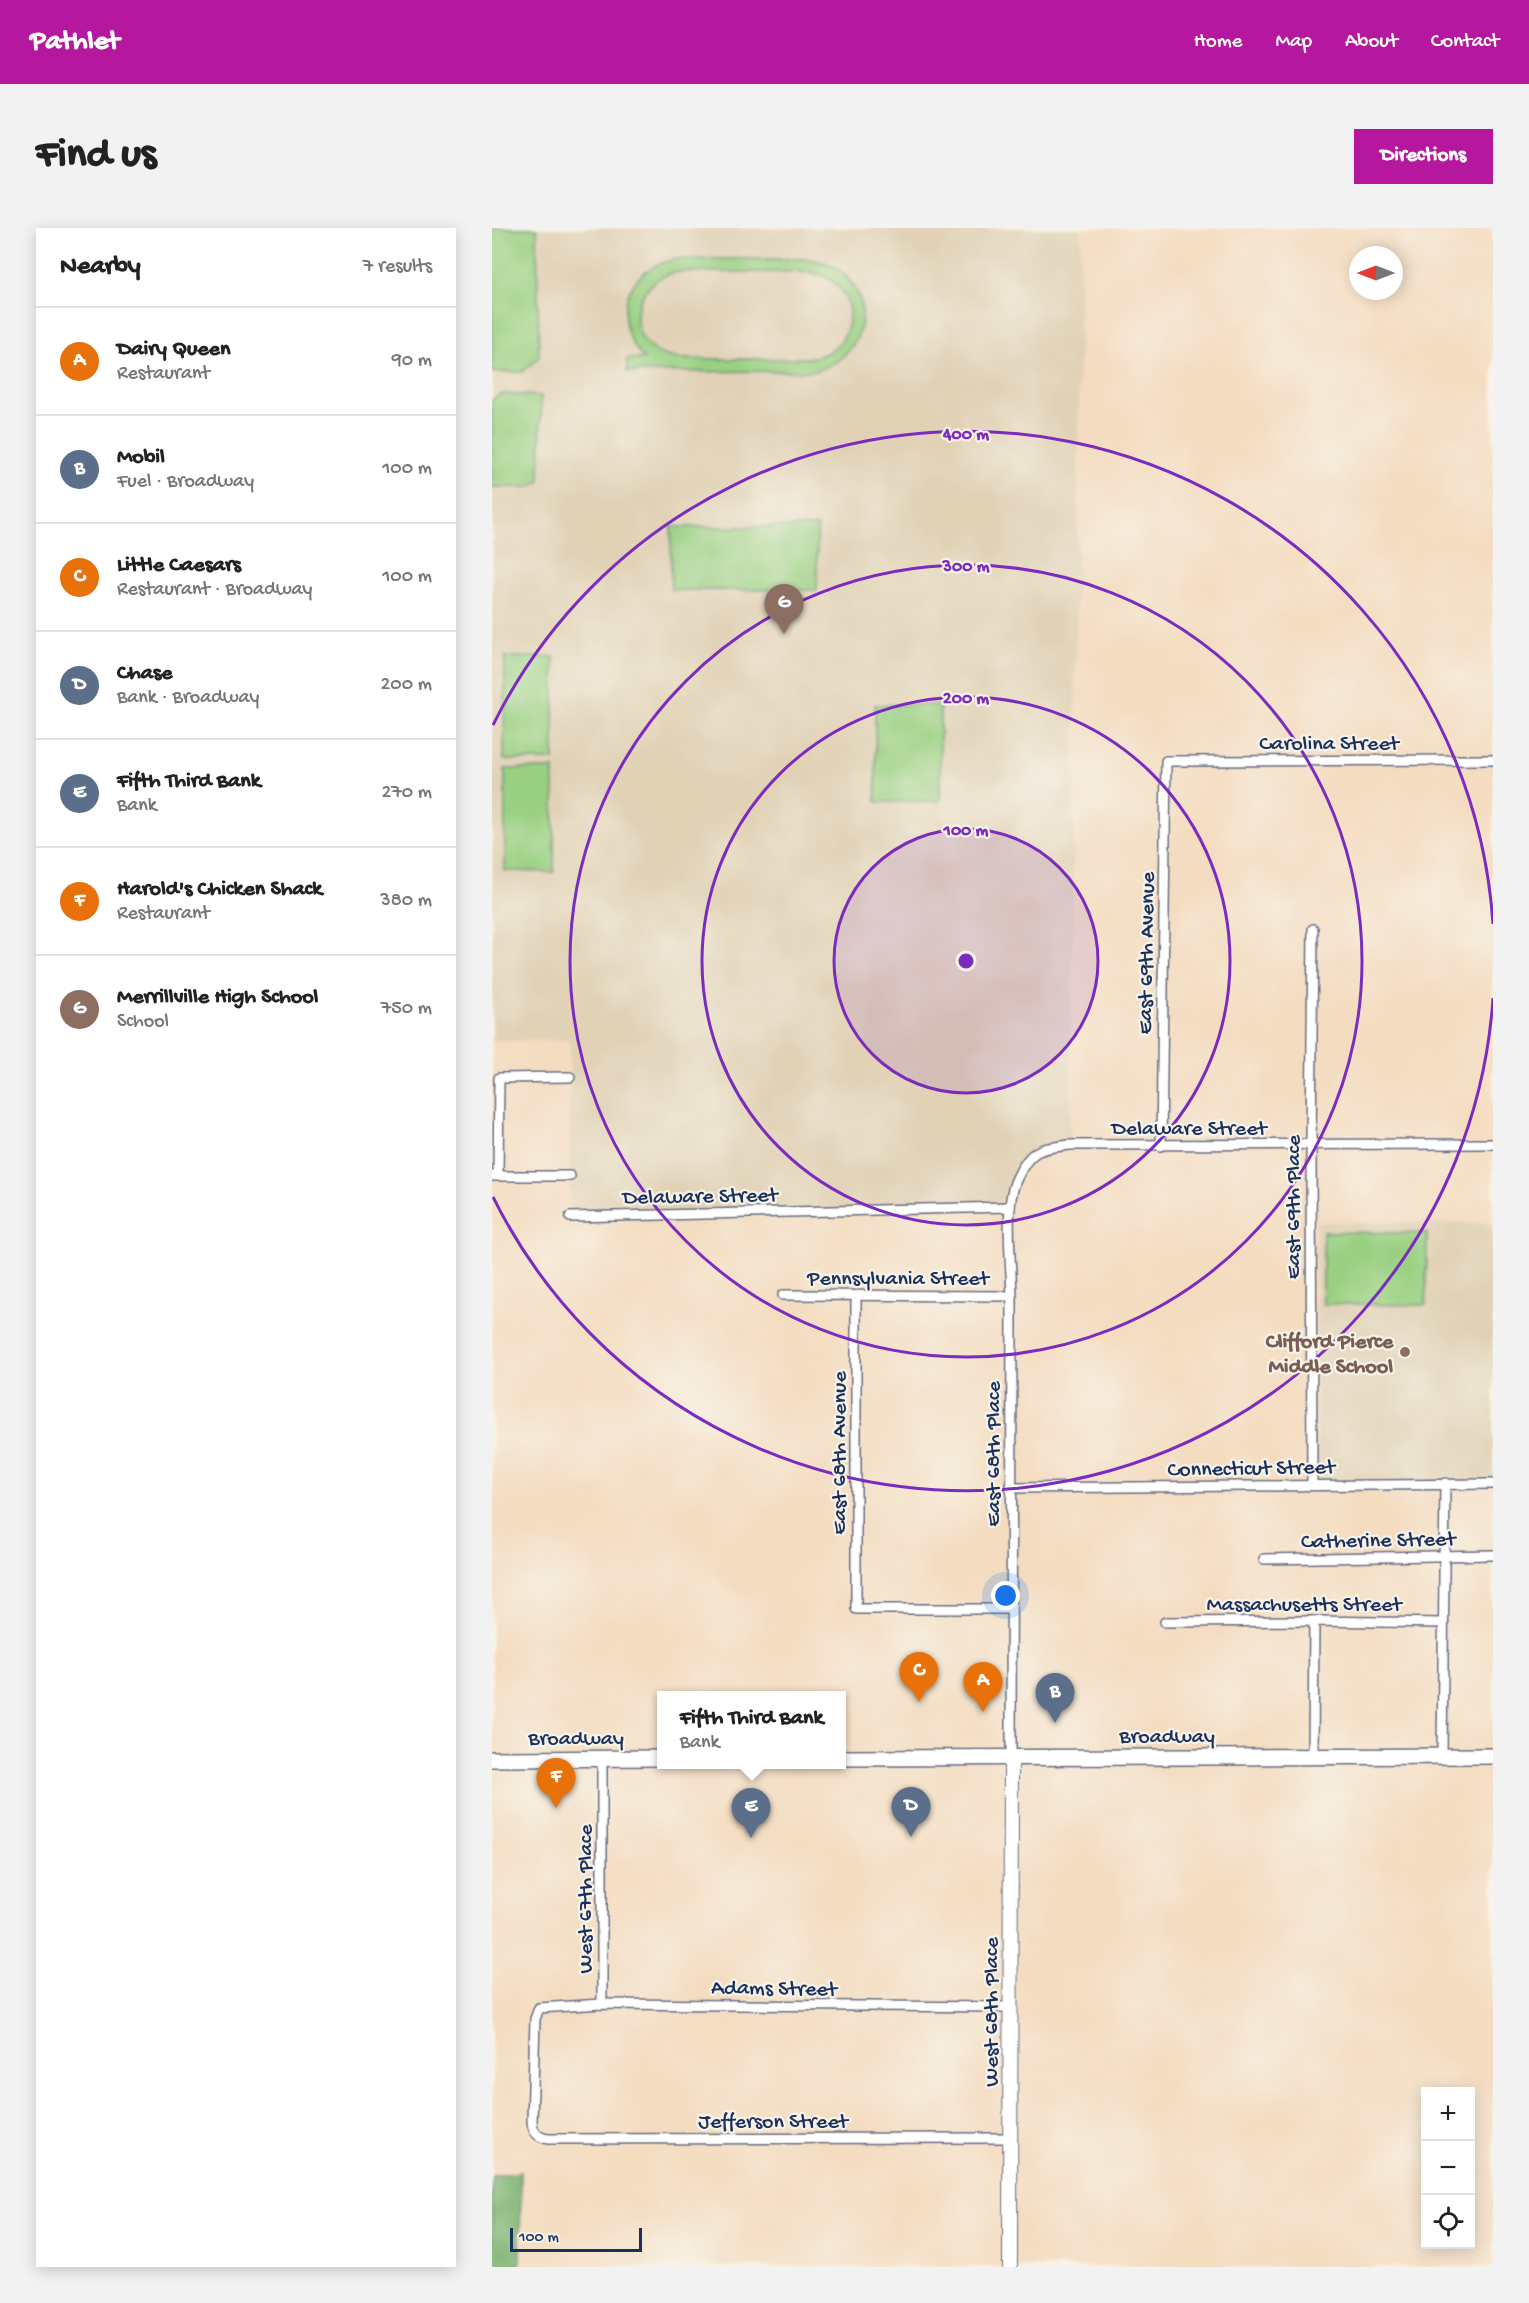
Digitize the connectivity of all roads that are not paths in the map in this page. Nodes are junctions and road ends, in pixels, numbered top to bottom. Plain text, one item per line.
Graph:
1 (1493, 760) edge
2 (1166, 761) joint
3 (1313, 929) dead end
4 (570, 1077) dead end
5 (1493, 1144) edge
6 (1161, 1146) junction
7 (1311, 1146) junction
8 (1030, 1155) joint
9 (495, 1175) edge
10 (570, 1176) dead end
11 (1010, 1207) junction
12 (570, 1217) dead end
13 (783, 1295) dead end
14 (1012, 1296) junction
15 (856, 1297) junction
16 (1445, 1483) junction
17 (1312, 1484) junction
18 (1493, 1484) edge
19 (1010, 1488) junction
20 (1493, 1555) edge
21 (1444, 1556) junction
22 (1264, 1559) dead end
23 (1010, 1610) junction
24 (1314, 1621) junction
25 (1165, 1622) dead end
26 (1443, 1623) junction
27 (1313, 1756) junction
28 (1442, 1756) junction
29 (1493, 1756) edge
30 (1011, 1757) junction
31 (602, 1758) junction
32 (657, 1758) edge
33 (846, 1758) edge
34 (492, 1759) edge
35 (602, 2004) junction
36 (1010, 2007) junction
37 (536, 2134) joint
38 (1011, 2138) junction
39 (1010, 2267) edge

1 - 2 street, Carolina Street
2 - 6 street, East 69th Avenue
3 - 7 street, East 69th Place
4 - 9 street
5 - 7 street, Delaware Street
6 - 7 street, Delaware Street
6 - 8 street, Delaware Street
7 - 17 street, East 69th Place
8 - 11 street, East 68th Place
9 - 10 street
11 - 12 street, Delaware Street
11 - 14 street, East 68th Place
13 - 15 street, Pennsylvania Street
14 - 15 street, Pennsylvania Street
14 - 19 street, East 68th Place
15 - 23 street, East 68th Avenue
16 - 17 street, Connecticut Street
16 - 18 street, Connecticut Street
16 - 21 street
17 - 19 street, Connecticut Street
19 - 23 street, East 68th Place
20 - 21 street, Catherine Street
21 - 22 street, Catherine Street
21 - 26 street
23 - 30 street, East 68th Place
24 - 25 street, Massachusetts Street
24 - 26 street, Massachusetts Street
24 - 27 street
26 - 28 street
27 - 28 main road, Broadway
27 - 30 main road, Broadway
28 - 29 main road, Broadway
30 - 33 main road, Broadway
30 - 36 street, West 68th Place
31 - 32 main road, Broadway
31 - 34 main road, Broadway
31 - 35 street, West 67th Place
35 - 36 street, Adams Street
35 - 37 street, Adams Street
36 - 38 street, West 68th Place
37 - 38 street, Jefferson Street
38 - 39 street, West 68th Place

